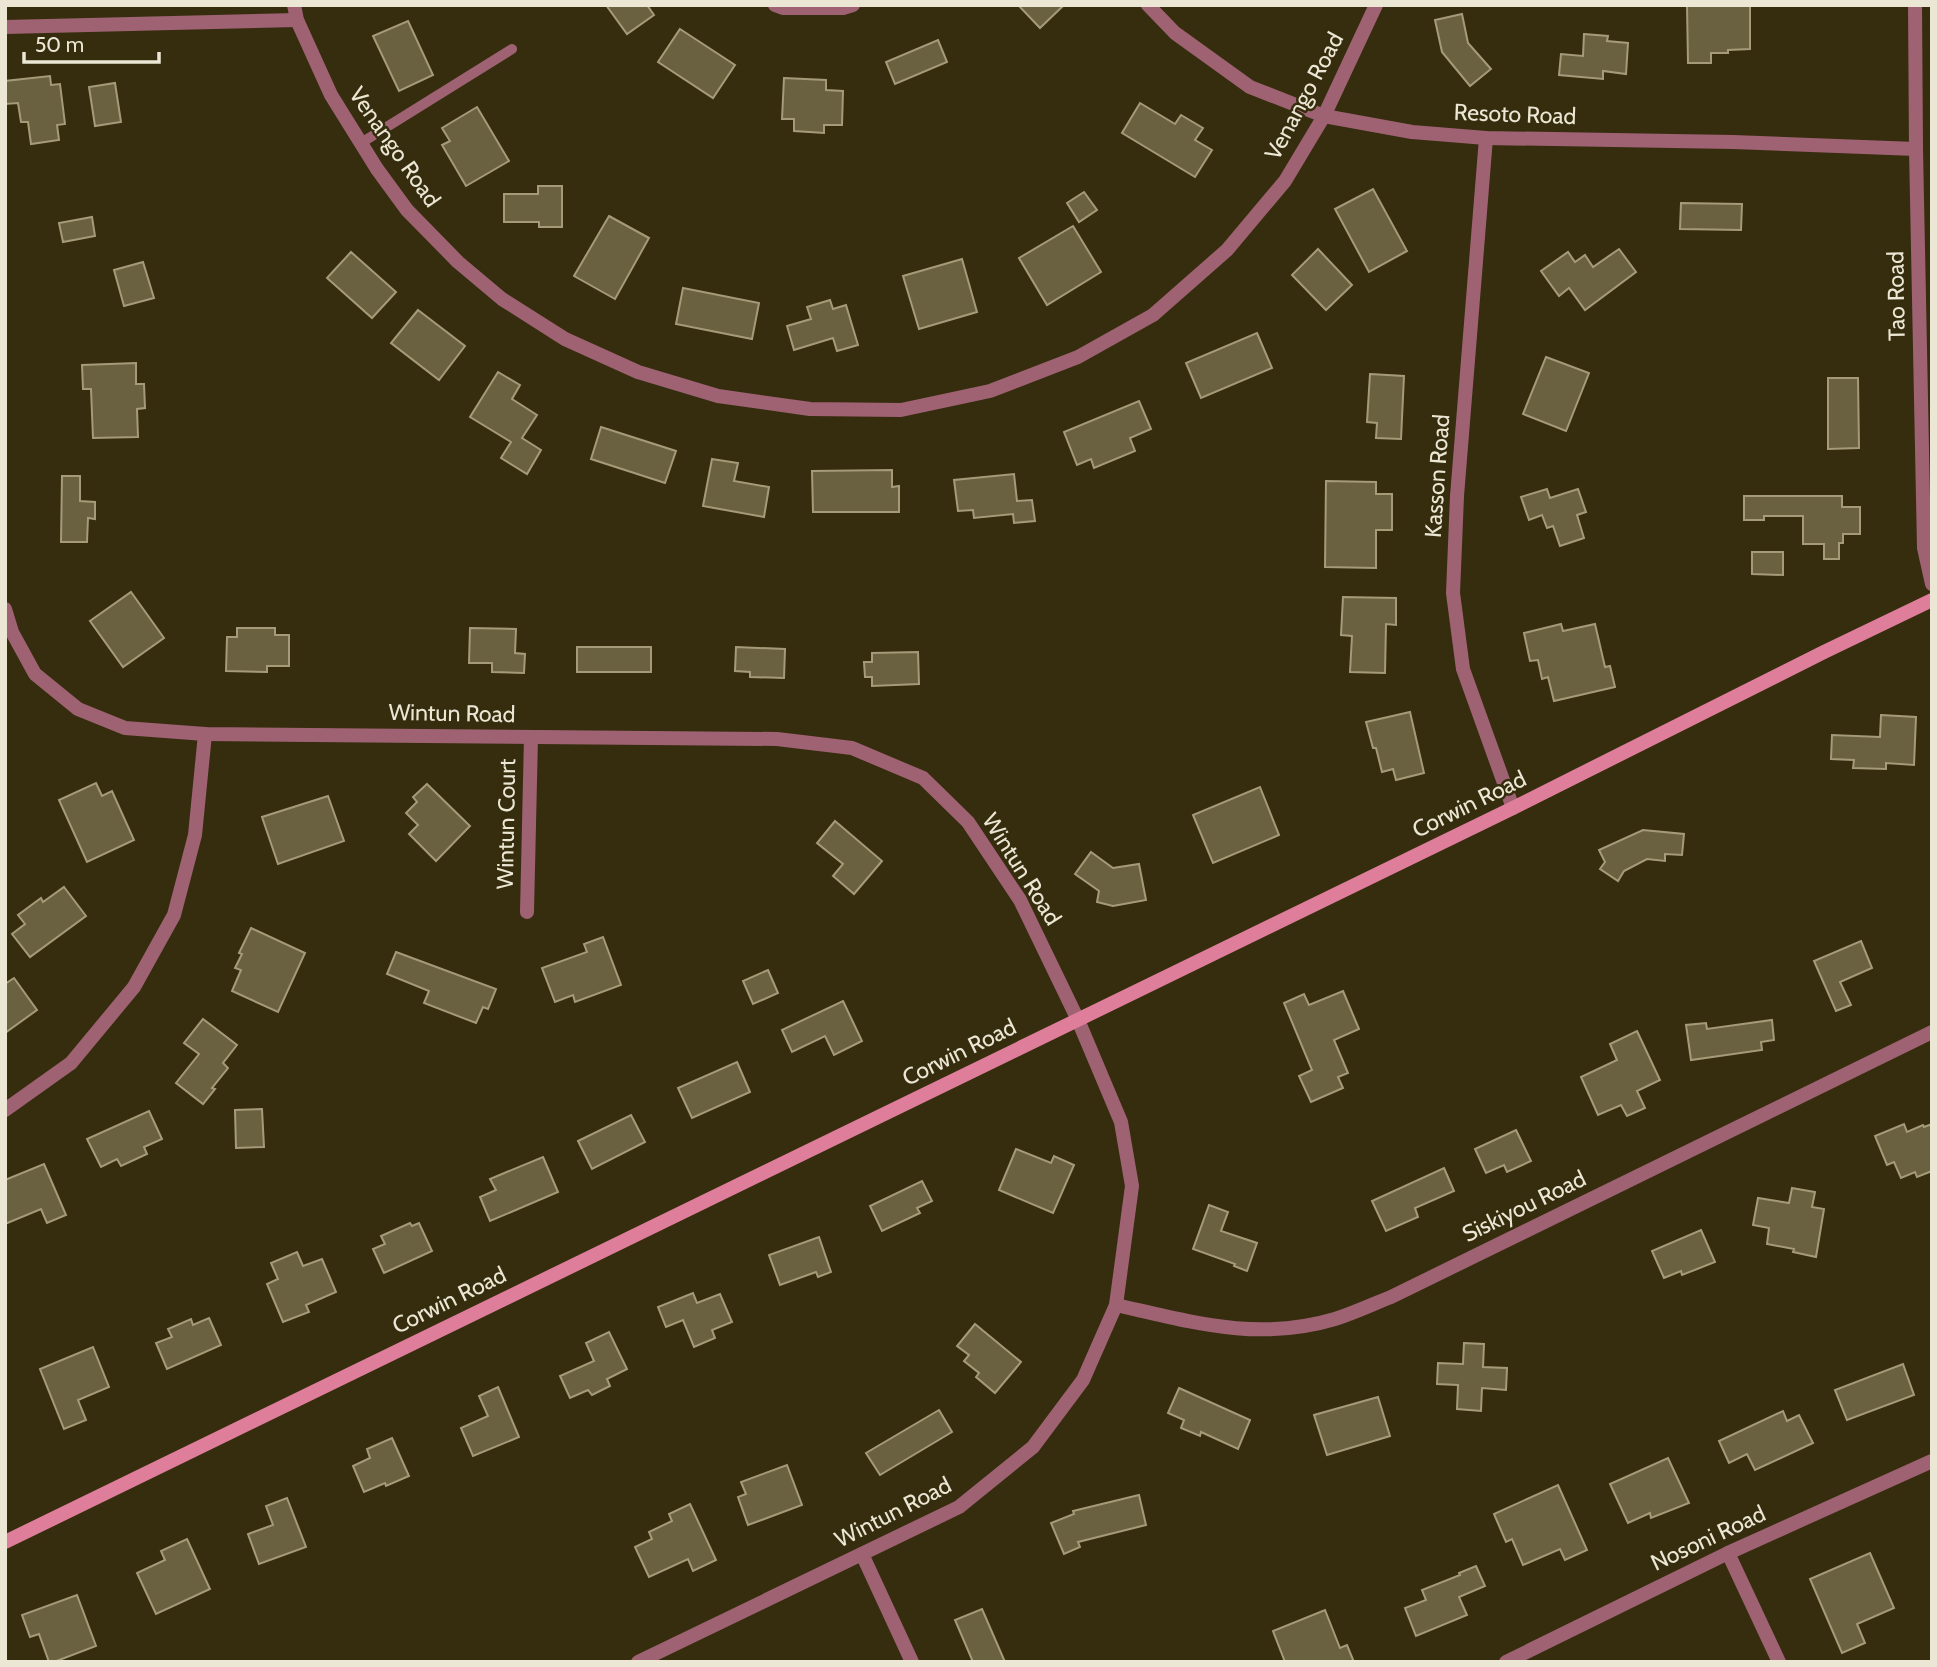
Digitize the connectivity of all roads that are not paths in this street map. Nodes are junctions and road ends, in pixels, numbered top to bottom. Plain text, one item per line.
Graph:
1 (775, 5) edge
2 (853, 5) edge
3 (1148, 5) edge
4 (1376, 5) edge
5 (1915, 5) edge
6 (296, 13) edge
7 (5, 27) edge
8 (512, 49) dead end
9 (1324, 116) junction
10 (1486, 138) junction
11 (361, 143) junction
12 (1916, 149) junction
13 (1932, 584) edge
14 (1932, 600) edge
15 (5, 609) edge
16 (205, 734) junction
17 (531, 737) junction
18 (1513, 808) junction
19 (527, 912) dead end
20 (1078, 1020) junction
21 (1932, 1032) edge
22 (5, 1110) edge
23 (1116, 1305) junction
24 (1932, 1461) edge
25 (5, 1542) edge
26 (1728, 1553) junction
27 (862, 1554) junction
28 (638, 1662) edge
29 (912, 1662) edge
30 (1506, 1662) edge
31 (1779, 1662) edge

1 - 2 street
3 - 9 street, Resoto Road
4 - 9 street, Venango Road
5 - 12 street, Tao Road
6 - 7 street
6 - 11 street, Venango Road
8 - 11 lane
9 - 10 street, Resoto Road
9 - 11 street, Venango Road
10 - 12 street, Resoto Road
10 - 18 street, Kasson Road
12 - 13 street, Tao Road
14 - 18 main road, Corwin Road
15 - 16 street, Wintun Road
16 - 17 street, Wintun Road
16 - 22 street
17 - 19 street, Wintun Court
17 - 20 street, Wintun Road
18 - 20 main road, Corwin Road
20 - 23 street, Wintun Road
20 - 25 main road, Corwin Road
21 - 23 street, Siskiyou Road
23 - 27 street, Wintun Road
24 - 26 street, Nosoni Road
26 - 30 street, Nosoni Road
26 - 31 street
27 - 28 street, Wintun Road
27 - 29 street

